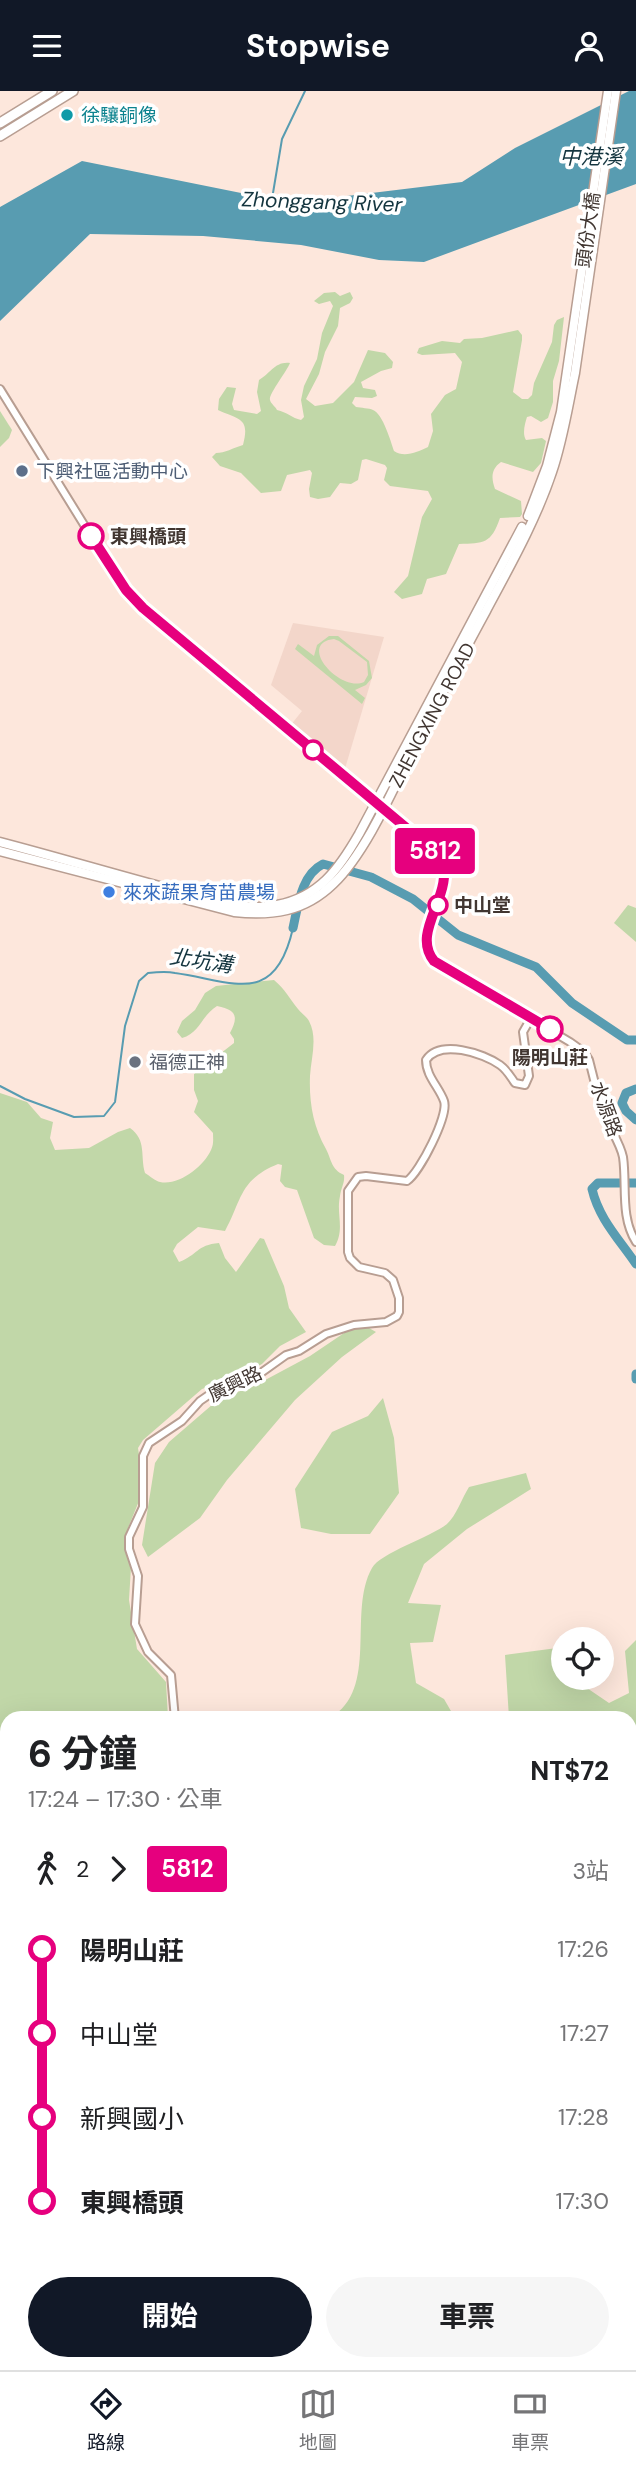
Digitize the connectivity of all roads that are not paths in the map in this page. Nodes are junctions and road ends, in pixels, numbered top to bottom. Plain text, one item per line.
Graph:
1 (52, 91) edge
2 (73, 91) edge
3 (608, 91) edge
4 (616, 91) edge
5 (0, 123) edge
6 (0, 136) edge
7 (578, 327) junction
8 (0, 389) edge
9 (379, 806) junction
10 (0, 842) edge
11 (0, 851) edge
12 (338, 873) junction
13 (531, 1018) junction
14 (636, 1242) edge
15 (174, 1711) edge

1 - 5 highway
2 - 6 highway
3 - 7 main road, 頭份大橋
4 - 7 main road, 頭份大橋
7 - 9 main road, ZHENGXING ROAD
8 - 9 street
9 - 12 main road, ZHENGXING ROAD
9 - 13 street, 水源路
10 - 12 main road, ZHENGXING ROAD
11 - 12 main road, ZHENGXING ROAD
13 - 14 street, 水源路
13 - 15 street, 廣興路

